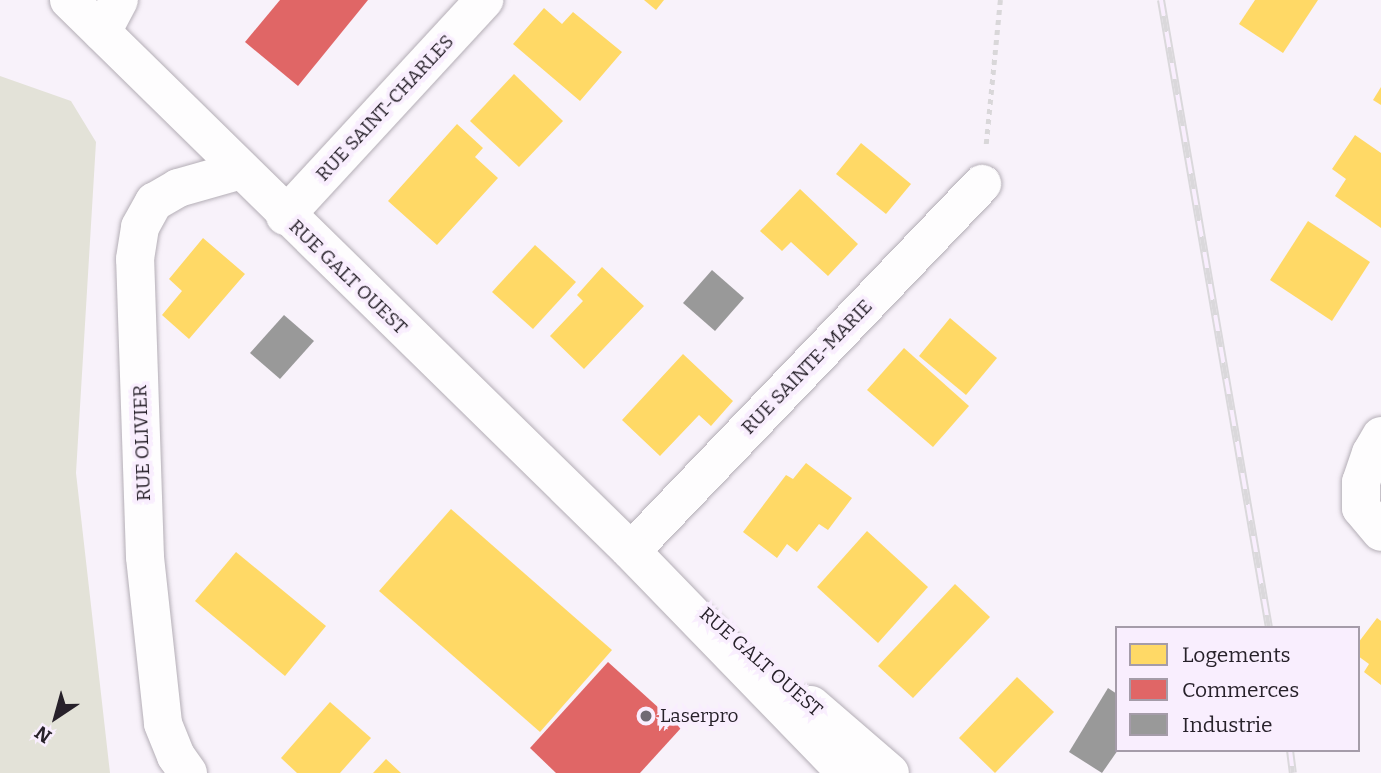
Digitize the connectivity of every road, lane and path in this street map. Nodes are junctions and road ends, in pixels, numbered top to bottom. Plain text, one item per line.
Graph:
1 (69, 0) edge
2 (484, 0) edge
3 (1000, 0) edge
4 (111, 16) edge
5 (240, 170) junction
6 (982, 184) joint
7 (285, 216) junction
8 (1381, 436) edge
9 (1371, 520) edge
10 (631, 551) junction
11 (188, 773) edge
12 (846, 773) edge
13 (890, 773) edge

1 - 4 street, RUE GALT OUEST
2 - 7 street, RUE SAINT-CHARLES
3 - 6 path
4 - 5 street, RUE GALT OUEST
5 - 7 street, RUE GALT OUEST
5 - 11 street, RUE OLIVIER
6 - 10 street, RUE SAINTE-MARIE
7 - 10 street, RUE GALT OUEST
8 - 9 street
10 - 12 street, RUE GALT OUEST
10 - 13 street, RUE GALT OUEST

